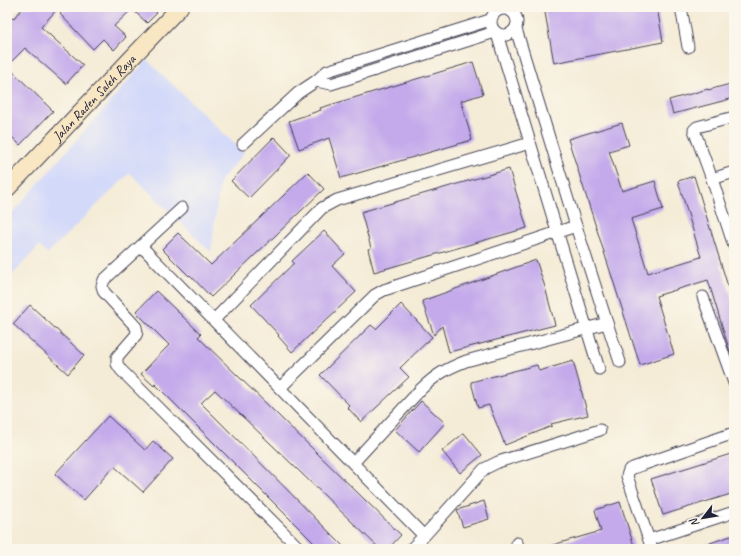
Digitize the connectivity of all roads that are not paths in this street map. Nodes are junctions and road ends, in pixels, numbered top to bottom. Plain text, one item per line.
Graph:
1 (180, 7) edge
2 (681, 7) edge
3 (511, 9) edge
4 (490, 15) edge
5 (516, 29) junction
6 (496, 33) junction
7 (688, 47) dead end
8 (316, 81) junction
9 (734, 117) edge
10 (530, 143) junction
11 (243, 144) dead end
12 (734, 172) edge
13 (712, 179) junction
14 (7, 189) edge
15 (182, 208) dead end
16 (576, 226) junction
17 (557, 232) junction
18 (141, 246) junction
19 (734, 246) edge
20 (703, 297) dead end
21 (214, 320) junction
22 (607, 323) junction
23 (586, 328) junction
24 (620, 362) dead end
25 (599, 369) dead end
26 (734, 383) edge
27 (280, 388) junction
28 (600, 430) dead end
29 (734, 434) edge
30 (353, 463) junction
31 (734, 512) edge
32 (424, 536) junction
33 (650, 545) edge
34 (300, 549) edge
35 (411, 549) edge

1 - 14 main road, Jalan Raden Saleh Raya
2 - 7 street
3 - 4 street
3 - 5 street
4 - 6 street
4 - 8 street
5 - 6 street
5 - 16 street
6 - 8 street
6 - 10 street
8 - 11 street
9 - 13 street
10 - 17 street
10 - 21 street
12 - 13 street
13 - 19 street
15 - 18 street
16 - 17 street
16 - 22 street
17 - 23 street
17 - 27 street
18 - 21 street
18 - 34 street
20 - 26 street
21 - 27 street
22 - 23 street
22 - 24 street
23 - 25 street
23 - 30 street
27 - 30 street
28 - 32 street
29 - 33 street
30 - 32 street
31 - 33 street
32 - 35 street

